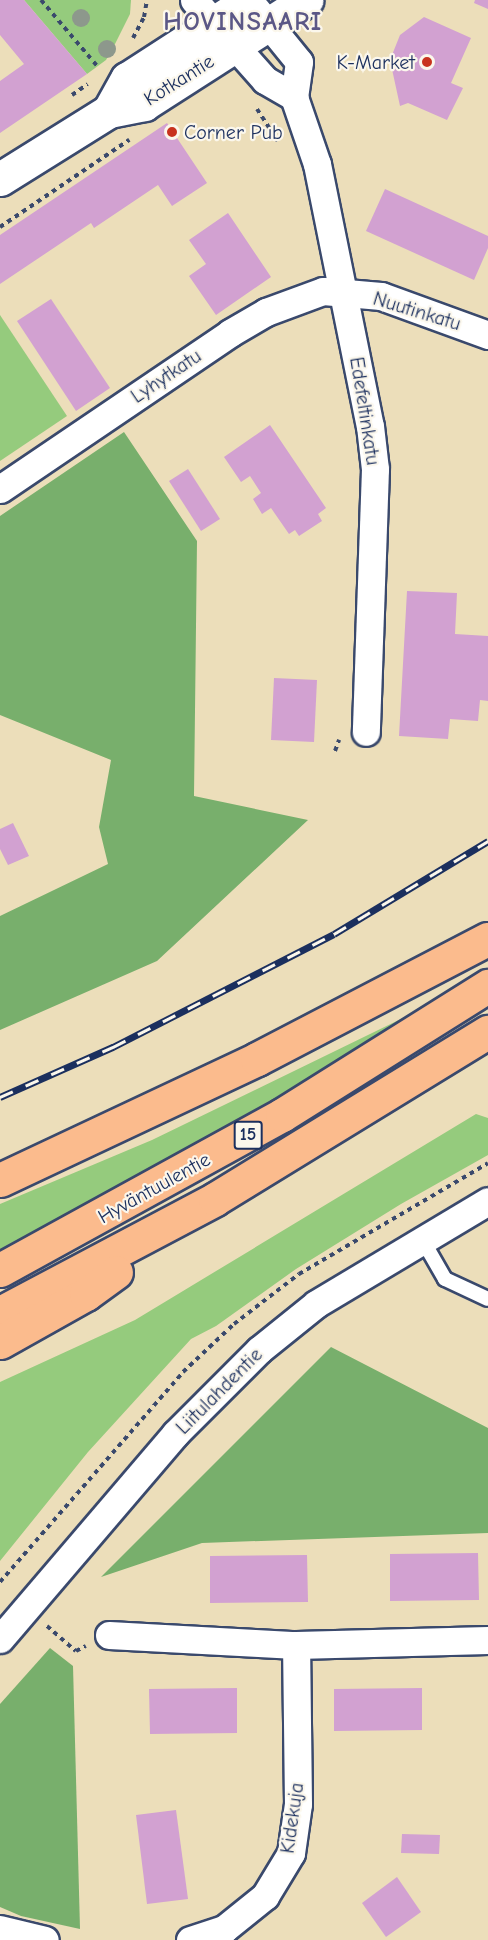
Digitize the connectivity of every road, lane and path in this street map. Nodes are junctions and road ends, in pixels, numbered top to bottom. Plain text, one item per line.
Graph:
1 (41, 0) edge
2 (147, 0) edge
3 (306, 0) edge
4 (254, 6) edge
5 (214, 23) edge
6 (131, 41) dead end
7 (97, 76) dead end
8 (92, 81) dead end
9 (294, 97) junction
10 (64, 100) dead end
11 (254, 104) dead end
12 (138, 134) dead end
13 (283, 149) dead end
14 (0, 179) edge
15 (0, 227) edge
16 (344, 293) junction
17 (488, 335) edge
18 (0, 489) edge
19 (366, 732) dead end
20 (488, 939) edge
21 (488, 986) edge
22 (488, 1032) edge
23 (0, 1180) edge
24 (215, 1199) junction
25 (488, 1201) edge
26 (422, 1239) junction
27 (0, 1270) edge
28 (488, 1299) edge
29 (0, 1313) edge
30 (0, 1342) edge
31 (41, 1621) dead end
32 (109, 1635) dead end
33 (0, 1640) edge
34 (488, 1640) edge
35 (296, 1644) junction
36 (76, 1651) dead end
37 (0, 1929) edge
38 (45, 1940) edge
39 (190, 1940) edge

1 - 7 path
2 - 6 path
3 - 4 street, Kotkantie
4 - 5 street, Kotkantie
4 - 9 street, Edefeltinkatu
5 - 9 street
5 - 14 street, Kotkantie
8 - 10 path
9 - 16 street, Edefeltinkatu
11 - 13 path
12 - 15 path
16 - 17 street, Nuutinkatu
16 - 18 street, Lyhytkatu
16 - 19 street, Edefeltinkatu
20 - 23 highway
21 - 27 highway, Hyväntuulentie / 15
22 - 24 highway, Hyväntuulentie / 15
24 - 29 highway, Hyväntuulentie / 15
24 - 30 highway
25 - 26 street, Liitulahdentie
26 - 28 lane
26 - 33 street, Liitulahdentie
31 - 36 path
32 - 35 street
34 - 35 street
35 - 39 street, Kidekuja
37 - 38 street

